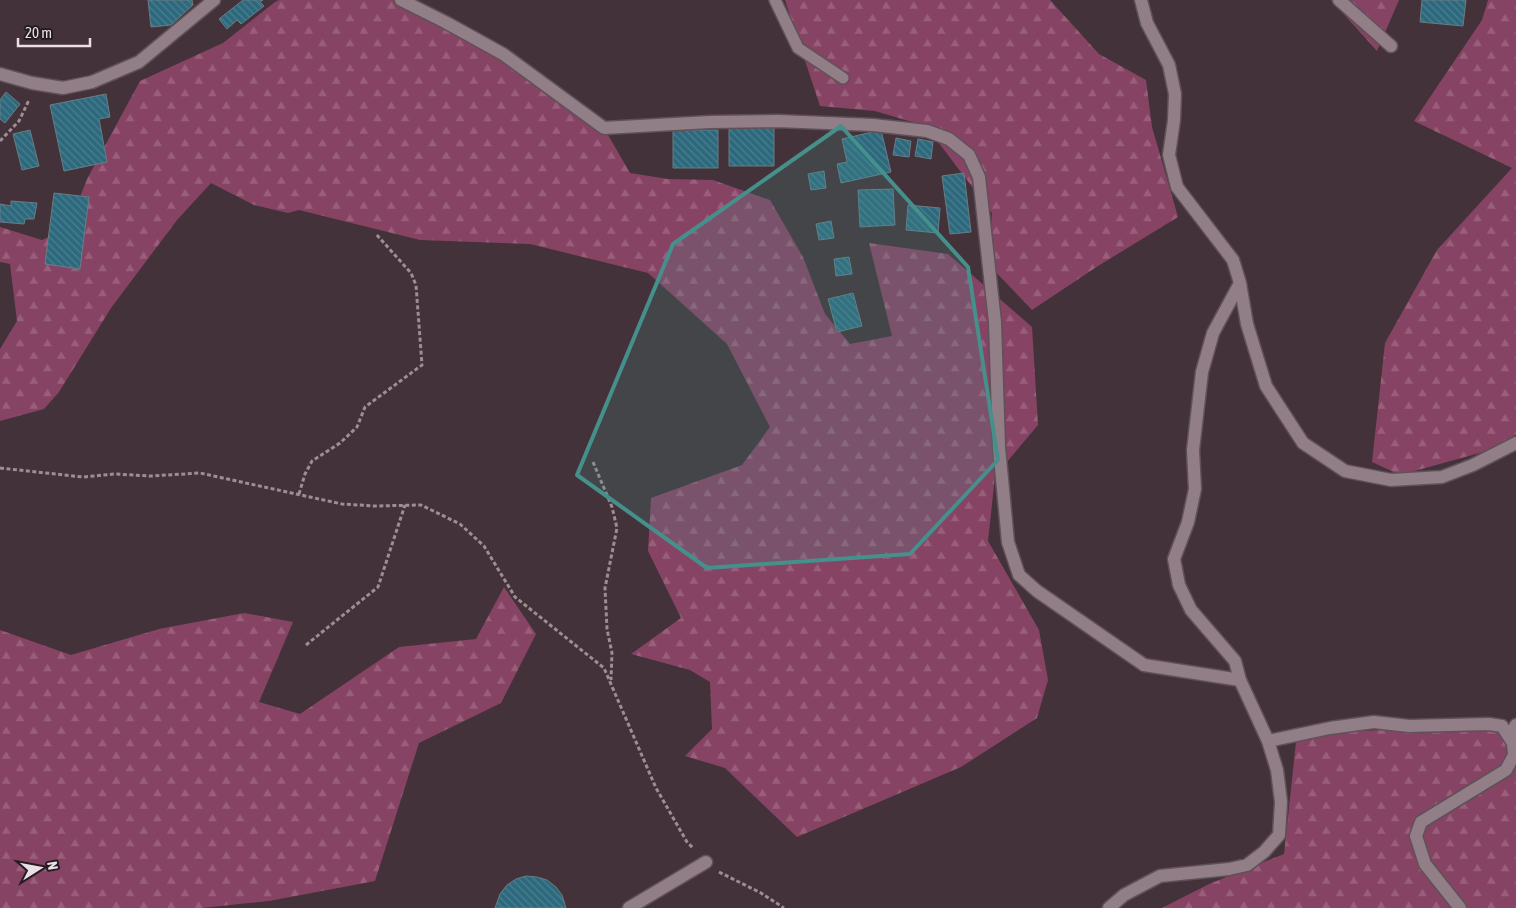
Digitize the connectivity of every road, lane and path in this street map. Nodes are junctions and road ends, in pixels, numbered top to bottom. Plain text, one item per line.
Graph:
1 (214, 0) edge
2 (401, 0) edge
3 (775, 0) edge
4 (1141, 0) edge
5 (1339, 0) edge
6 (1391, 46) dead end
7 (0, 74) edge
8 (843, 78) dead end
9 (38, 84) junction
10 (0, 141) edge
11 (376, 234) dead end
12 (1240, 282) junction
13 (1516, 443) edge
14 (593, 462) dead end
15 (0, 468) edge
16 (299, 494) junction
17 (406, 505) junction
18 (306, 645) dead end
19 (1240, 680) junction
20 (611, 681) junction
21 (1516, 725) edge
22 (1509, 737) junction
23 (1268, 741) junction
24 (706, 862) junction
25 (629, 908) edge
26 (784, 908) edge
27 (1109, 908) edge
28 (1460, 908) edge

1 - 9 street
2 - 19 street
3 - 8 lane
4 - 12 street
5 - 6 street
7 - 9 street
9 - 10 path
11 - 16 path
12 - 13 street
12 - 19 street
14 - 20 path
15 - 16 path
16 - 17 path
17 - 18 path
17 - 20 path
19 - 23 street
20 - 24 path
21 - 22 street
22 - 23 street
22 - 28 street
23 - 27 street
24 - 25 street
24 - 26 path

